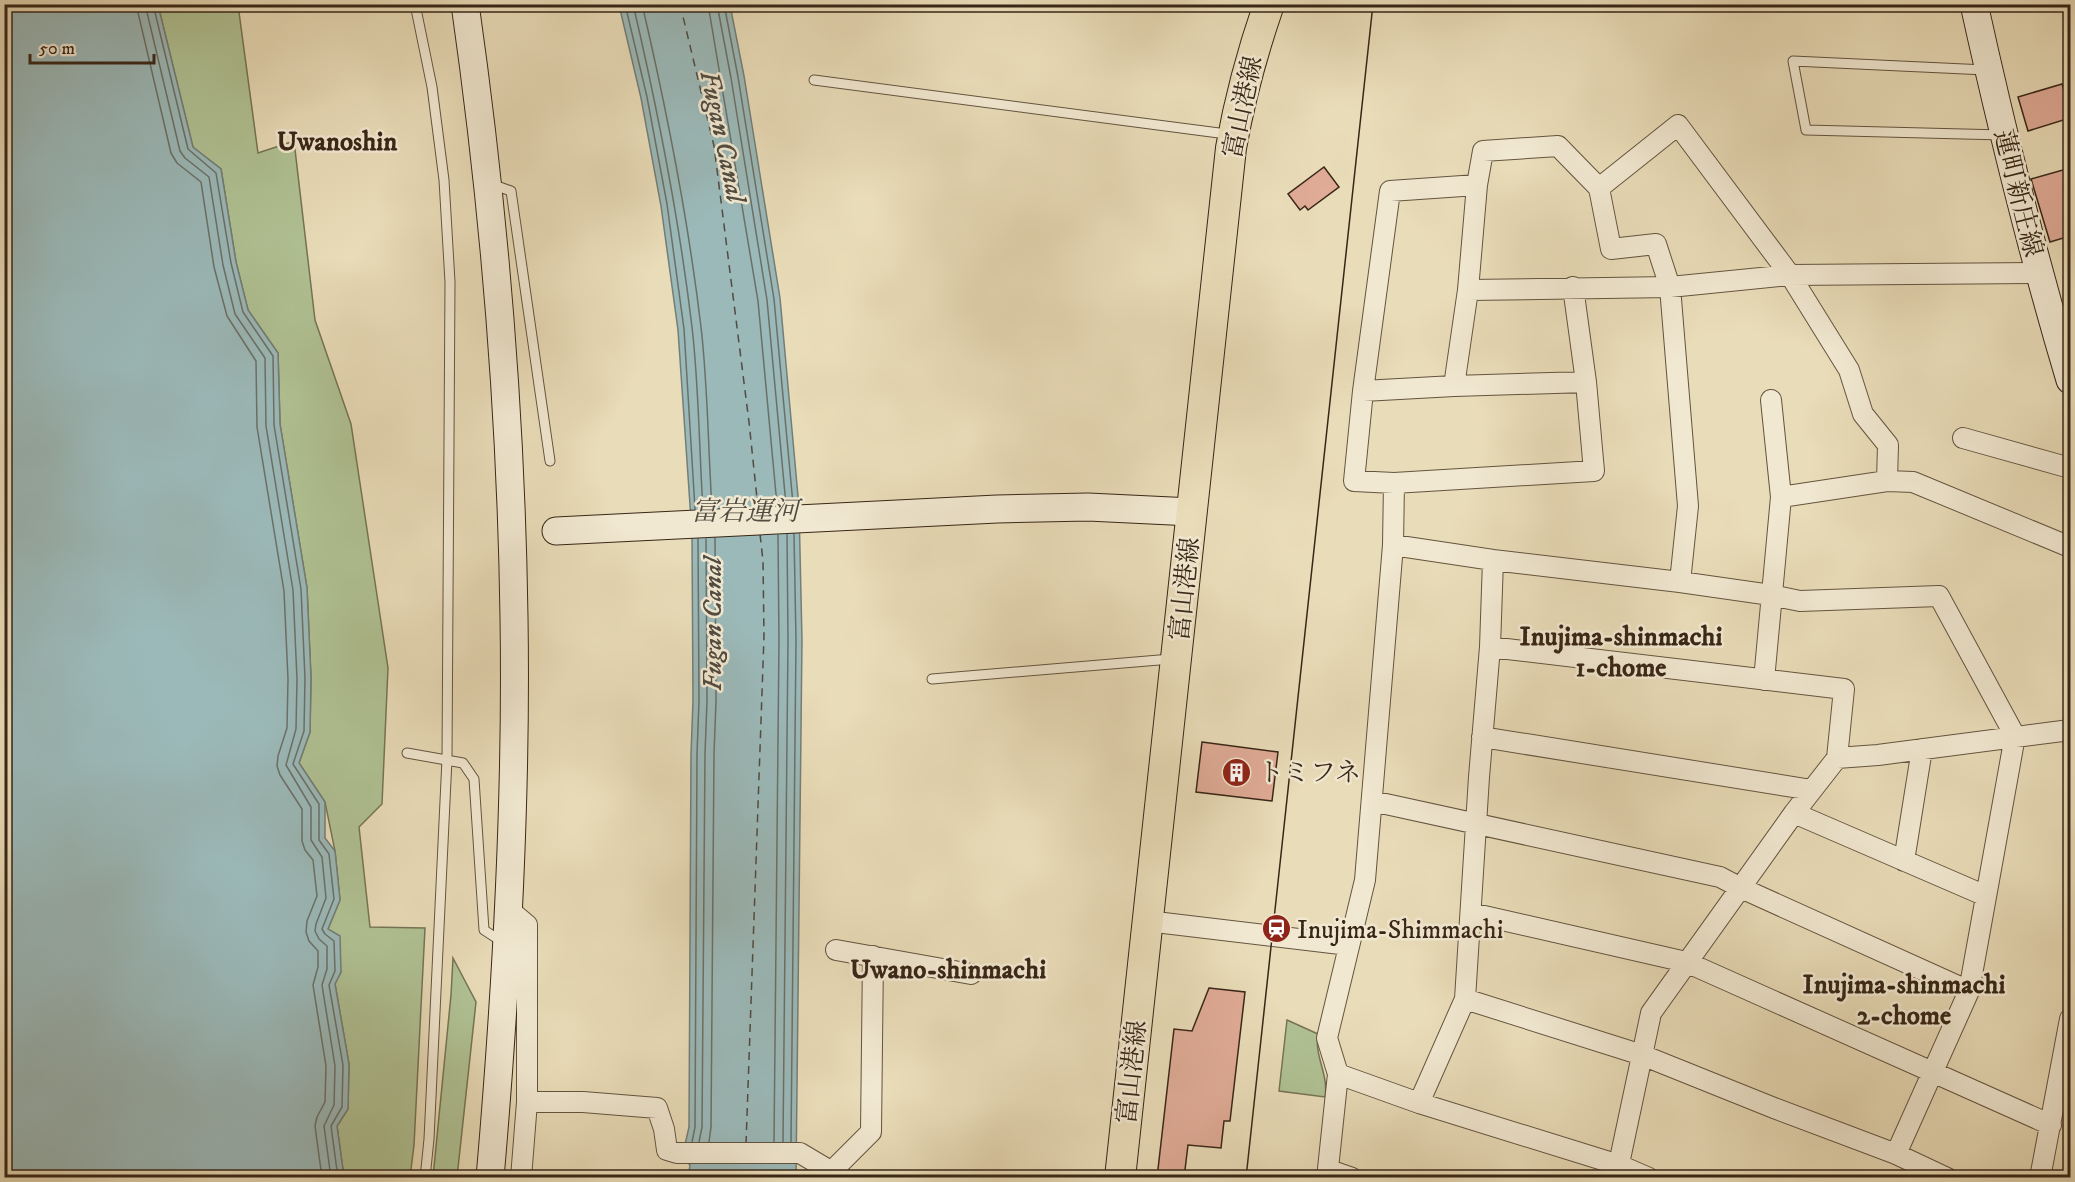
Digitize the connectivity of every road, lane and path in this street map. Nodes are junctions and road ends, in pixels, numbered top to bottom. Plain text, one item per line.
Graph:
1 (415, 4) edge
2 (465, 4) edge
3 (1269, 4) edge
4 (1974, 4) edge
5 (1989, 70) junction
6 (814, 80) dead end
7 (1219, 133) dead end
8 (2005, 135) junction
9 (489, 183) junction
10 (1477, 185) junction
11 (1599, 188) junction
12 (2039, 273) junction
13 (1790, 275) junction
14 (1574, 287) junction
15 (1670, 287) junction
16 (1468, 290) junction
17 (2070, 380) edge
18 (1586, 382) junction
19 (1454, 386) junction
20 (1363, 391) junction
21 (1771, 400) dead end
22 (1963, 438) dead end
23 (550, 461) dead end
24 (2070, 468) edge
25 (1887, 481) junction
26 (1394, 483) junction
27 (1781, 497) junction
28 (1192, 512) junction
29 (556, 531) dead end
30 (1393, 545) junction
31 (2070, 547) edge
32 (1493, 560) junction
33 (1680, 582) junction
34 (1771, 595) junction
35 (1490, 647) junction
36 (1177, 659) junction
37 (932, 679) dead end
38 (1764, 680) junction
39 (2070, 730) edge
40 (2015, 736) junction
41 (1482, 737) junction
42 (1922, 749) junction
43 (407, 753) dead end
44 (1837, 758) junction
45 (447, 759) junction
46 (1812, 790) junction
47 (1372, 801) junction
48 (1794, 813) junction
49 (1477, 823) junction
50 (1904, 861) junction
51 (1741, 888) junction
52 (1986, 896) junction
53 (508, 909) junction
54 (1471, 913) junction
55 (1147, 921) junction
56 (506, 944) junction
57 (1349, 945) junction
58 (836, 950) dead end
59 (873, 956) junction
60 (1686, 962) junction
61 (971, 974) dead end
62 (1969, 991) junction
63 (1465, 999) junction
64 (2070, 1019) edge
65 (1642, 1055) junction
66 (1932, 1072) junction
67 (1338, 1074) junction
68 (527, 1102) junction
69 (1419, 1103) junction
70 (2051, 1125) junction
71 (1896, 1154) junction
72 (1618, 1171) edge
73 (837, 1174) edge
74 (1328, 1174) edge
75 (426, 1178) edge
76 (490, 1178) edge
77 (521, 1178) edge
78 (1120, 1178) edge
79 (1352, 1178) edge
80 (1649, 1178) edge
81 (1947, 1178) edge
82 (2040, 1178) edge

1 - 45 lane
2 - 9 street
3 - 28 main road, 富山港線
4 - 5 street, 蓮町新庄線
5 - 8 street, 蓮町新庄線
5 - 8 lane
6 - 7 lane
8 - 12 street, 蓮町新庄線
9 - 23 lane
9 - 53 street
10 - 11 street
10 - 16 street
10 - 20 street
11 - 13 street
11 - 15 street
12 - 13 street
12 - 17 street, 蓮町新庄線
13 - 15 street
13 - 25 street
14 - 15 street
14 - 16 street
14 - 18 street
15 - 33 street
16 - 19 street
18 - 19 street
18 - 26 street
19 - 20 street
20 - 26 street
21 - 27 street
22 - 24 street
25 - 27 street
25 - 31 street
26 - 30 street
27 - 34 street
28 - 29 street
28 - 36 main road, 富山港線
30 - 32 street
30 - 47 street
32 - 33 street
32 - 35 street
33 - 34 street
34 - 38 street
34 - 40 street
35 - 38 street
35 - 41 street
36 - 37 lane
36 - 55 main road, 富山港線
38 - 44 street
39 - 40 street
40 - 42 street
40 - 52 street
41 - 46 street
41 - 49 street
42 - 44 street
42 - 50 street
43 - 45 lane
44 - 46 street
45 - 56 lane
45 - 75 lane
46 - 48 street
47 - 49 street
47 - 57 street
48 - 50 street
48 - 51 street
49 - 51 street
49 - 54 street
50 - 52 street
51 - 60 street
51 - 62 street
52 - 62 street
53 - 56 street
53 - 68 street
54 - 60 street
54 - 63 street
55 - 57 street
55 - 78 main road, 富山港線
56 - 76 street
57 - 67 street
58 - 59 street
59 - 61 street
59 - 73 street
60 - 65 street
60 - 66 street
62 - 66 street
63 - 65 street
63 - 69 street
64 - 70 street
65 - 71 street
65 - 72 street
66 - 70 street
66 - 71 street
67 - 69 street
67 - 74 street
68 - 73 street
68 - 77 street
69 - 72 street
70 - 82 street
71 - 81 street
72 - 80 street
74 - 79 street

